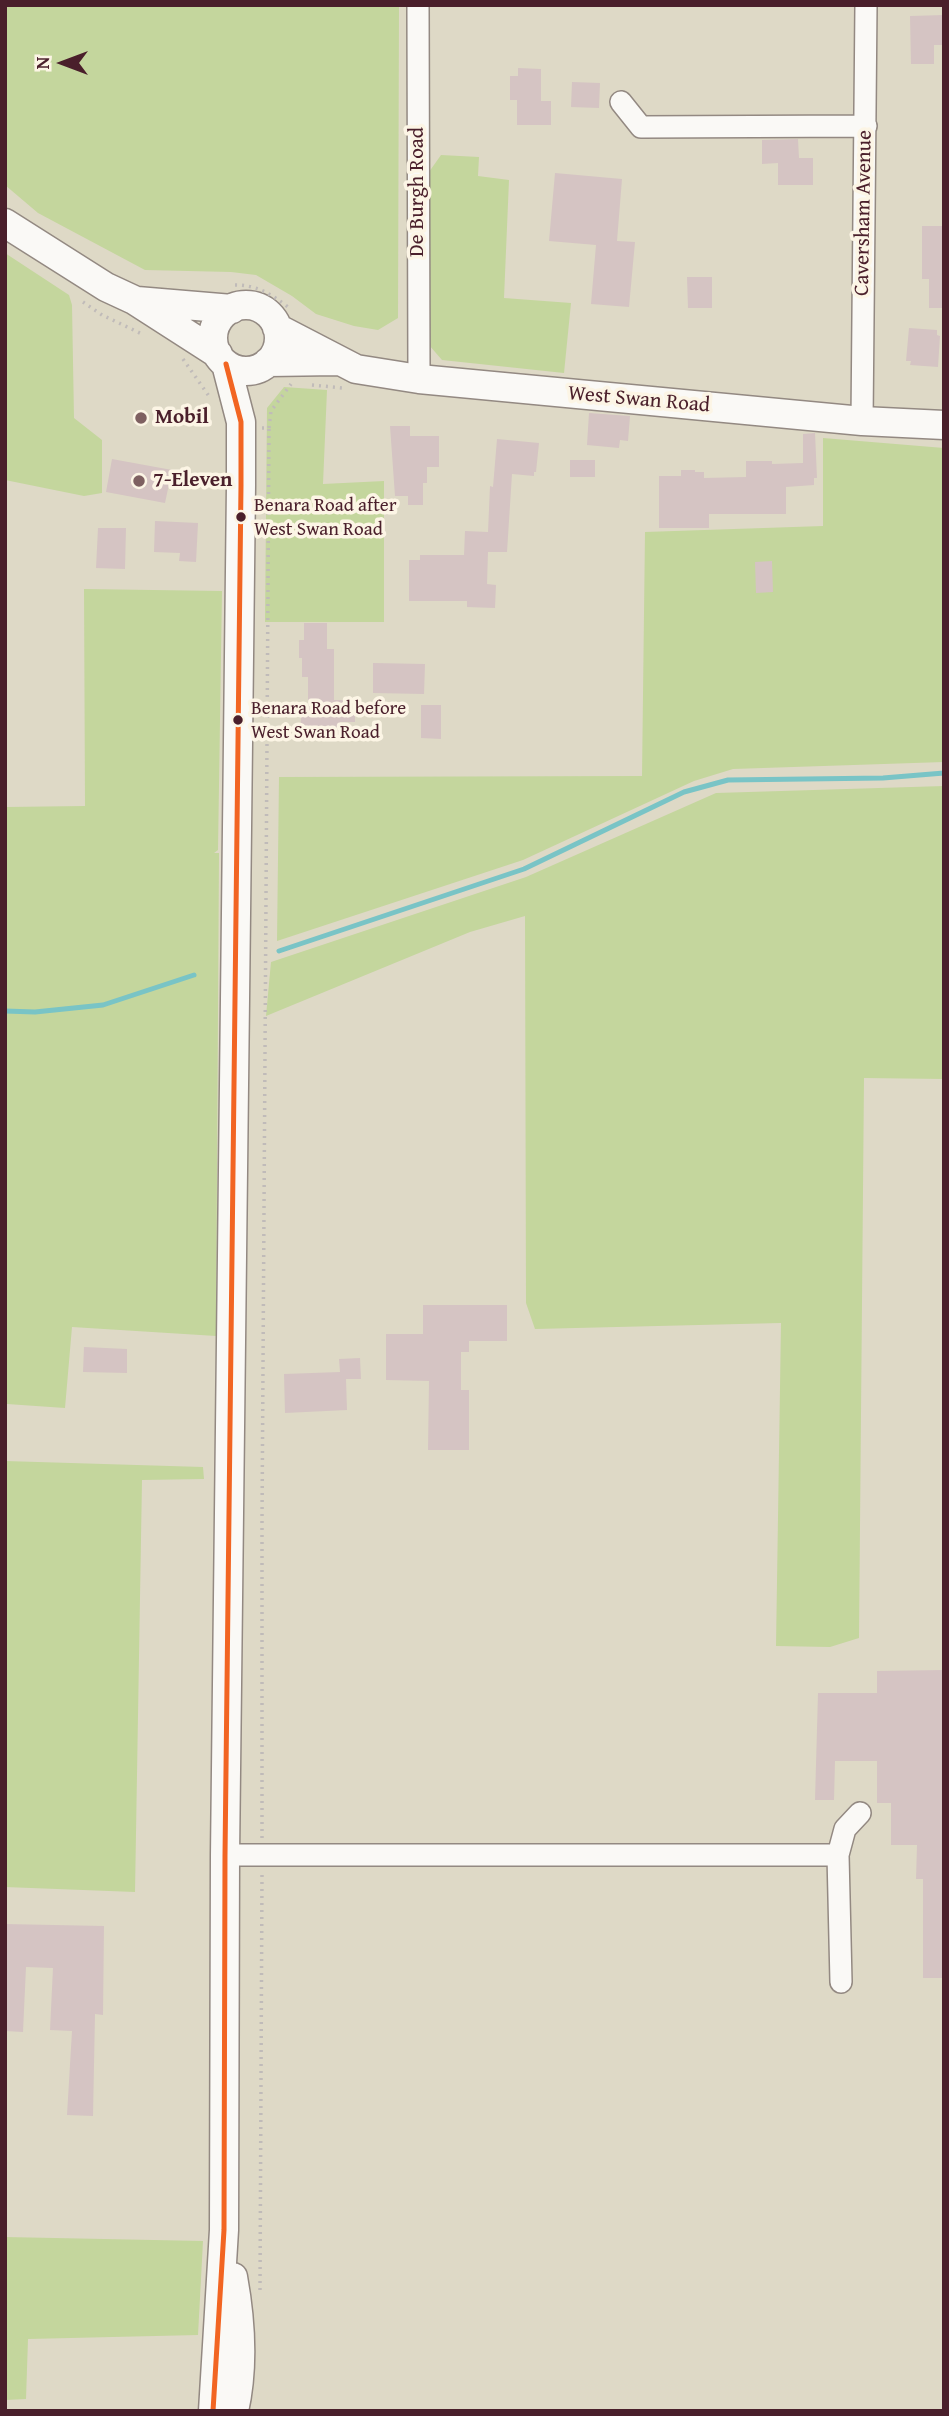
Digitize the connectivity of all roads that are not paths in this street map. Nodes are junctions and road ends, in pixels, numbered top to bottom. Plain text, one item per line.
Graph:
1 (418, 5) edge
2 (866, 5) edge
3 (621, 102) dead end
4 (866, 126) junction
5 (5, 223) edge
6 (134, 300) junction
7 (232, 309) junction
8 (277, 328) junction
9 (222, 359) junction
10 (337, 361) junction
11 (265, 365) junction
12 (419, 379) junction
13 (862, 421) junction
14 (241, 422) junction
15 (944, 425) edge
16 (860, 1814) dead end
17 (225, 1855) junction
18 (838, 1855) junction
19 (841, 1982) dead end
20 (224, 2230) junction
21 (213, 2411) edge
22 (234, 2411) edge

1 - 12 street, De Burgh Road
2 - 4 street, Caversham Avenue
3 - 4 street
4 - 13 street, Caversham Avenue
5 - 6 main road
6 - 7 main road
6 - 9 main road
7 - 8 main road
7 - 9 main road
8 - 10 main road, West Swan Road
8 - 11 main road
9 - 11 main road
9 - 14 main road
10 - 11 main road, West Swan Road
10 - 12 main road, West Swan Road
11 - 14 main road
12 - 13 main road, West Swan Road
13 - 15 main road, West Swan Road
14 - 17 main road
16 - 18 street
17 - 18 street
17 - 20 main road
18 - 19 street
20 - 21 main road
20 - 22 main road

